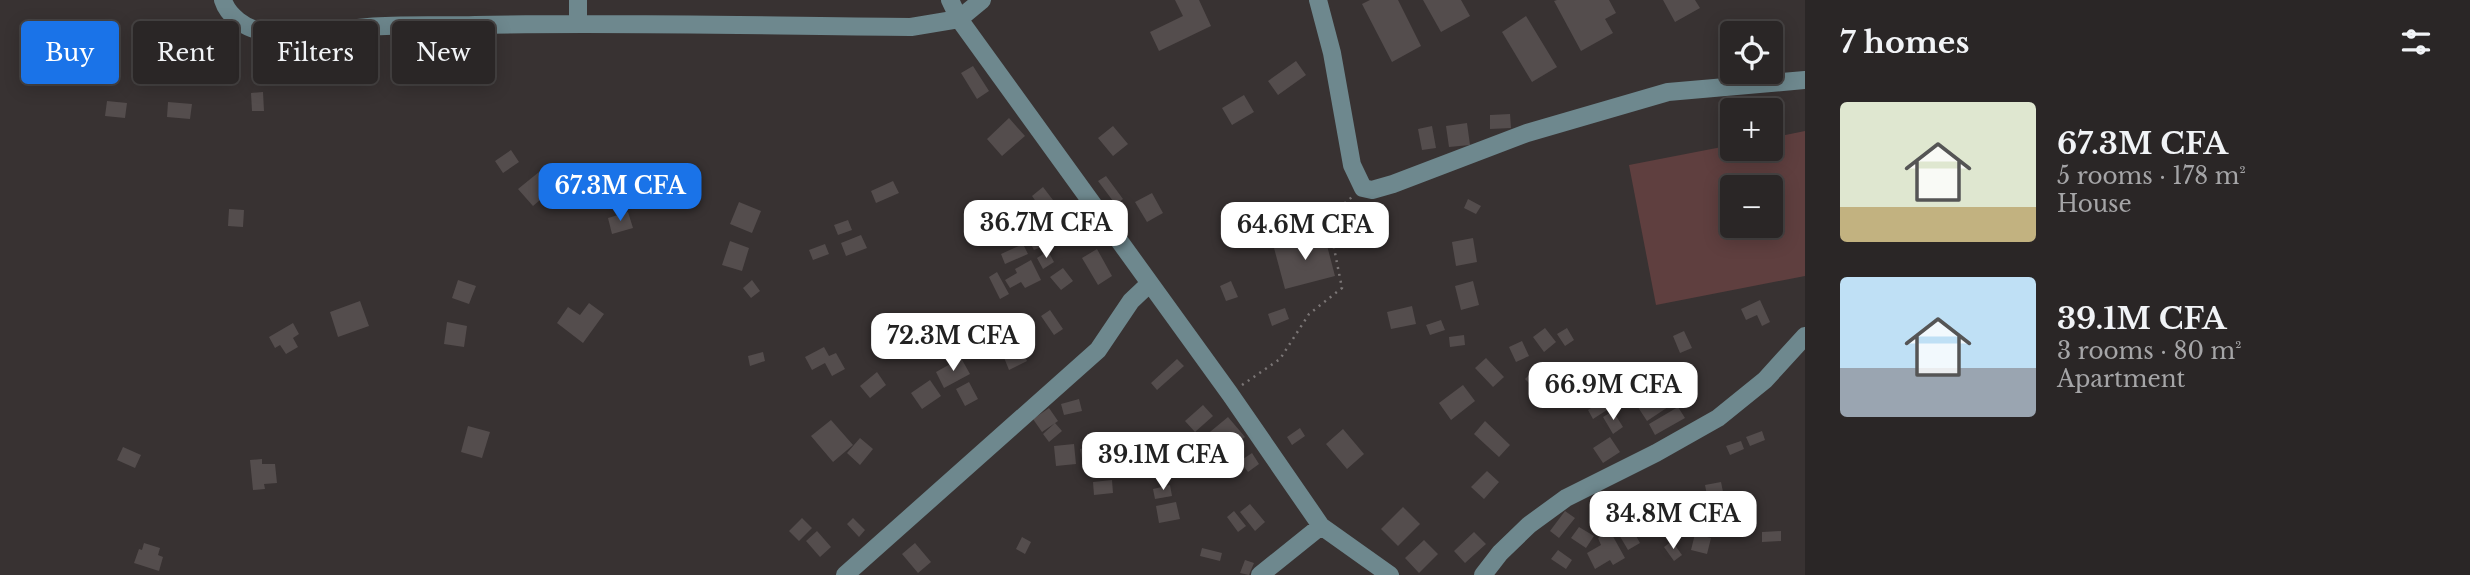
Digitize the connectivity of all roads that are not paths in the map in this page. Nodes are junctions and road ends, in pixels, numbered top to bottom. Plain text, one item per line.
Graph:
1 (223, 0) edge
2 (578, 0) edge
3 (950, 0) edge
4 (982, 0) edge
5 (1318, 0) edge
6 (959, 19) junction
7 (578, 23) junction
8 (1805, 80) edge
9 (1149, 284) junction
10 (1805, 336) edge
11 (1321, 526) junction
12 (845, 575) edge
13 (1260, 575) edge
14 (1390, 575) edge
15 (1483, 575) edge

1 - 7 street
2 - 7 street
3 - 6 street
4 - 6 street
5 - 8 street
6 - 7 street
6 - 9 street
9 - 11 street
9 - 12 street
10 - 15 street
11 - 13 street
11 - 14 street

